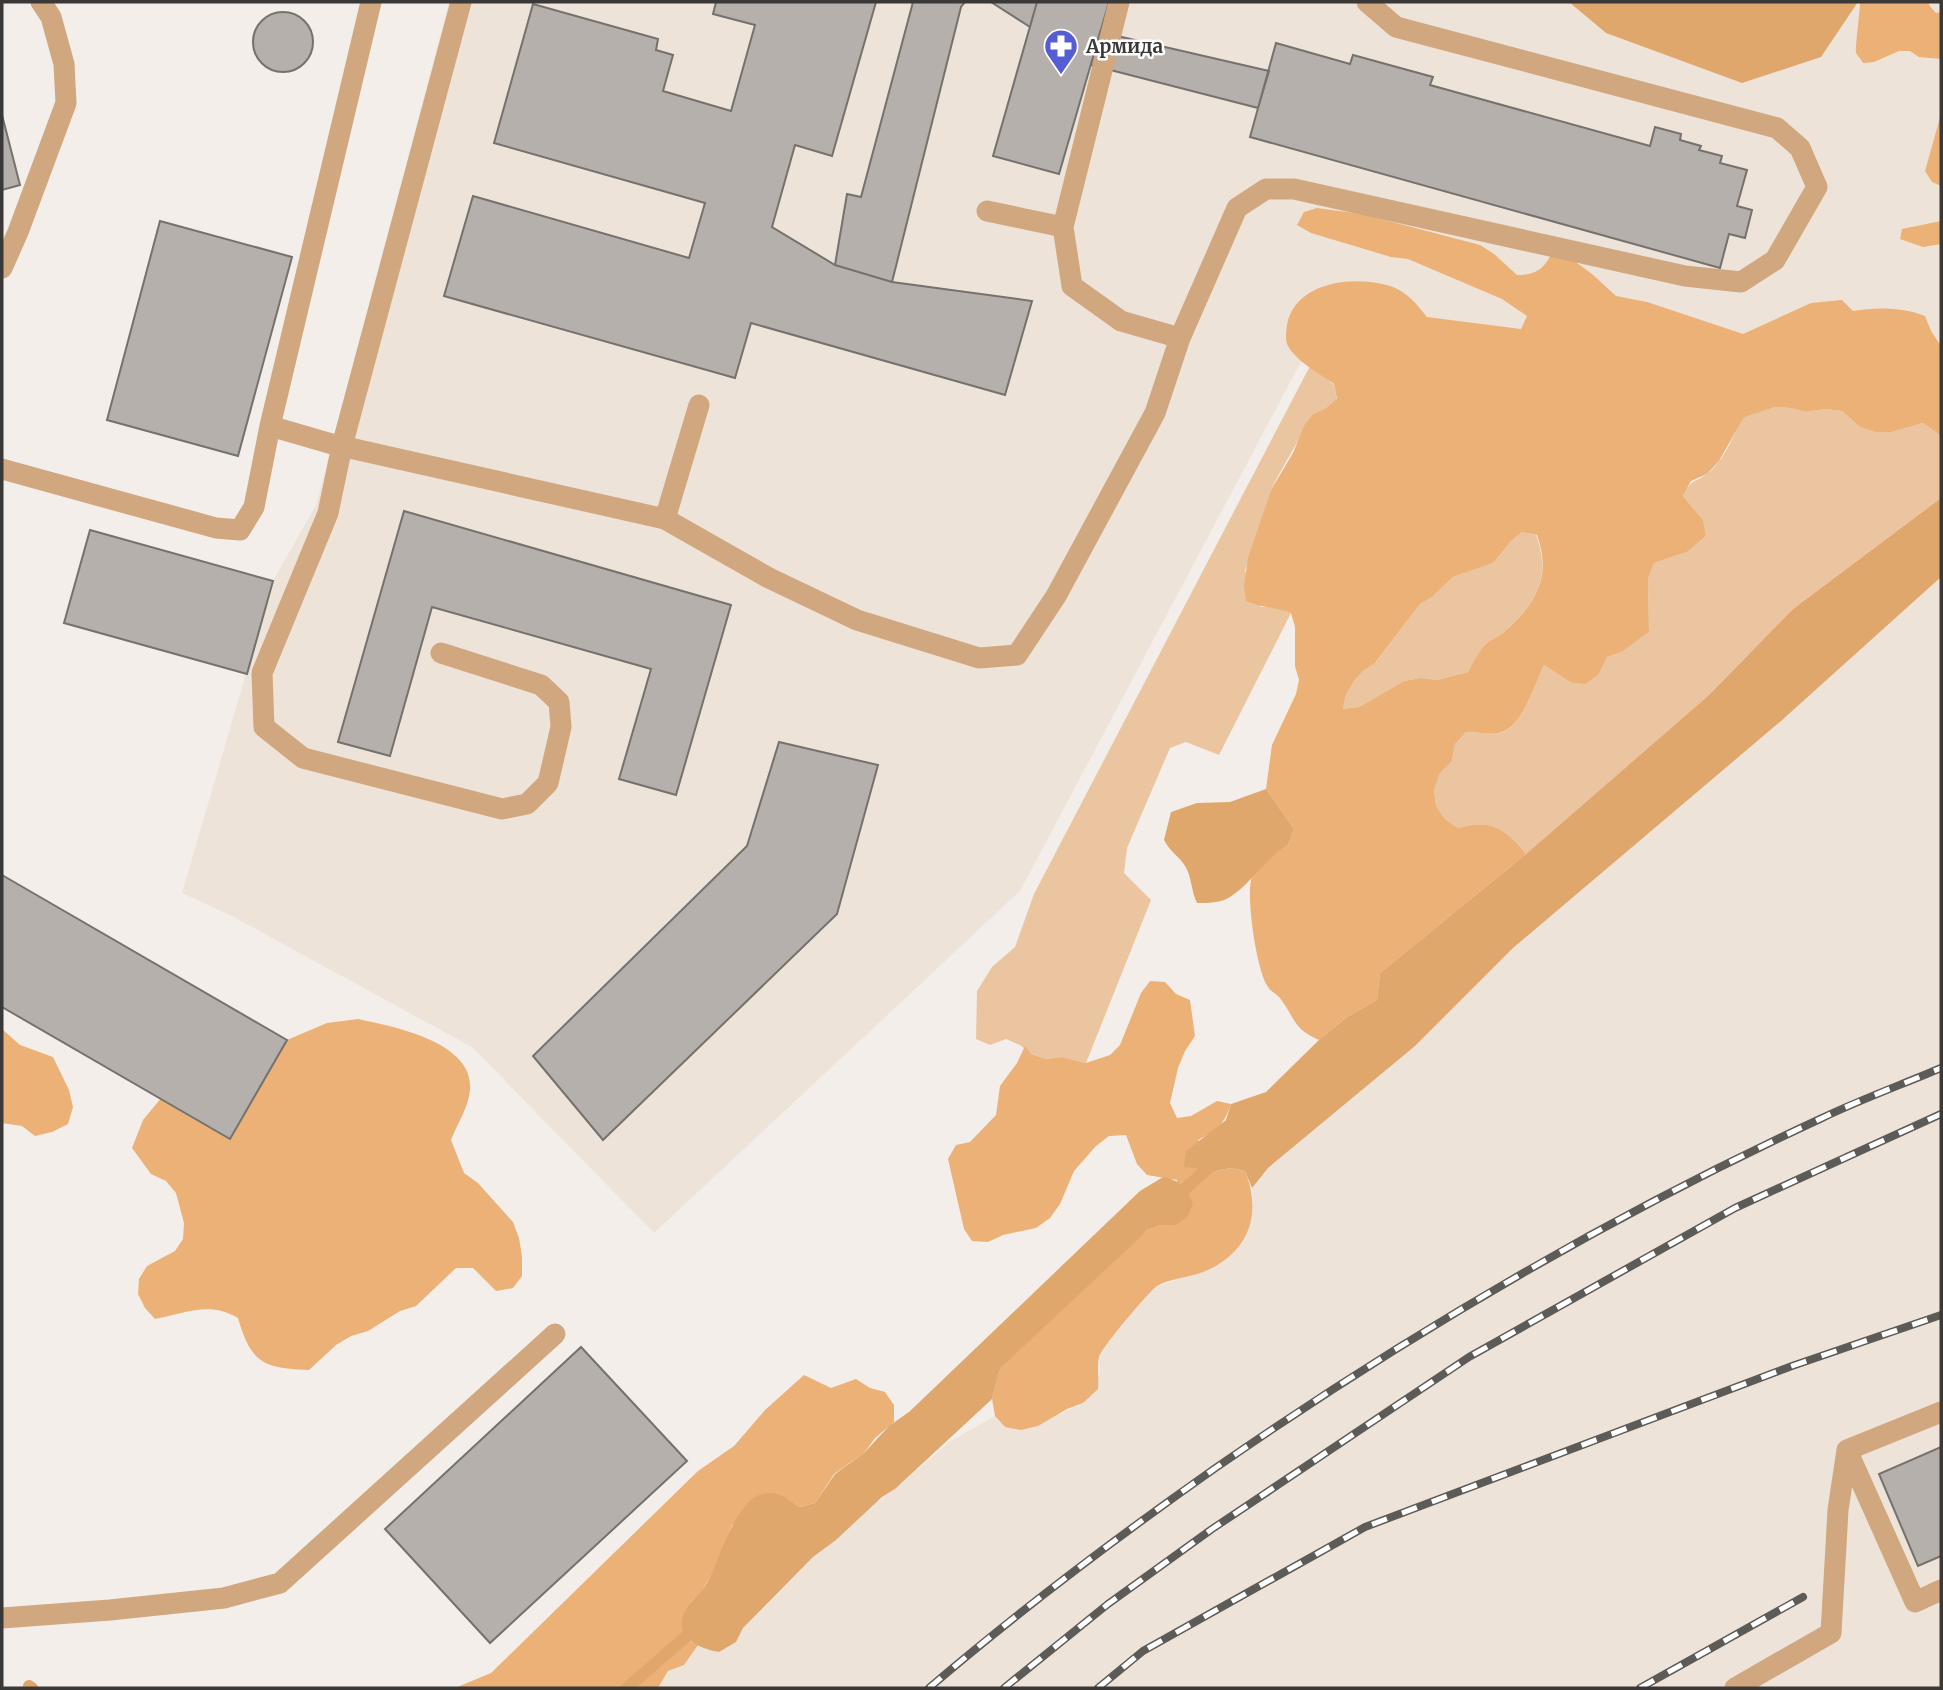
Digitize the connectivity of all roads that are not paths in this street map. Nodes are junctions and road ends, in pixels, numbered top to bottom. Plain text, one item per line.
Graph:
1 (41, 2) edge
2 (371, 2) edge
3 (461, 2) edge
4 (1119, 2) edge
5 (1367, 2) edge
6 (987, 211) dead end
7 (1063, 227) junction
8 (10, 234) edge
9 (2, 268) edge
10 (1180, 338) junction
11 (699, 405) dead end
12 (270, 426) junction
13 (342, 446) junction
14 (2, 469) edge
15 (665, 519) junction
16 (440, 653) dead end
17 (555, 1334) dead end
18 (1941, 1412) edge
19 (1847, 1450) junction
20 (1941, 1590) edge
21 (2, 1618) edge
22 (1735, 1688) edge

1 - 8 street
2 - 12 street
3 - 13 street
4 - 7 street
5 - 10 street
6 - 7 street
7 - 10 street
8 - 9 street
10 - 15 street
11 - 15 street
12 - 13 street
12 - 14 street
13 - 15 street
13 - 16 street
17 - 21 street
18 - 19 street
19 - 20 street
19 - 22 street

